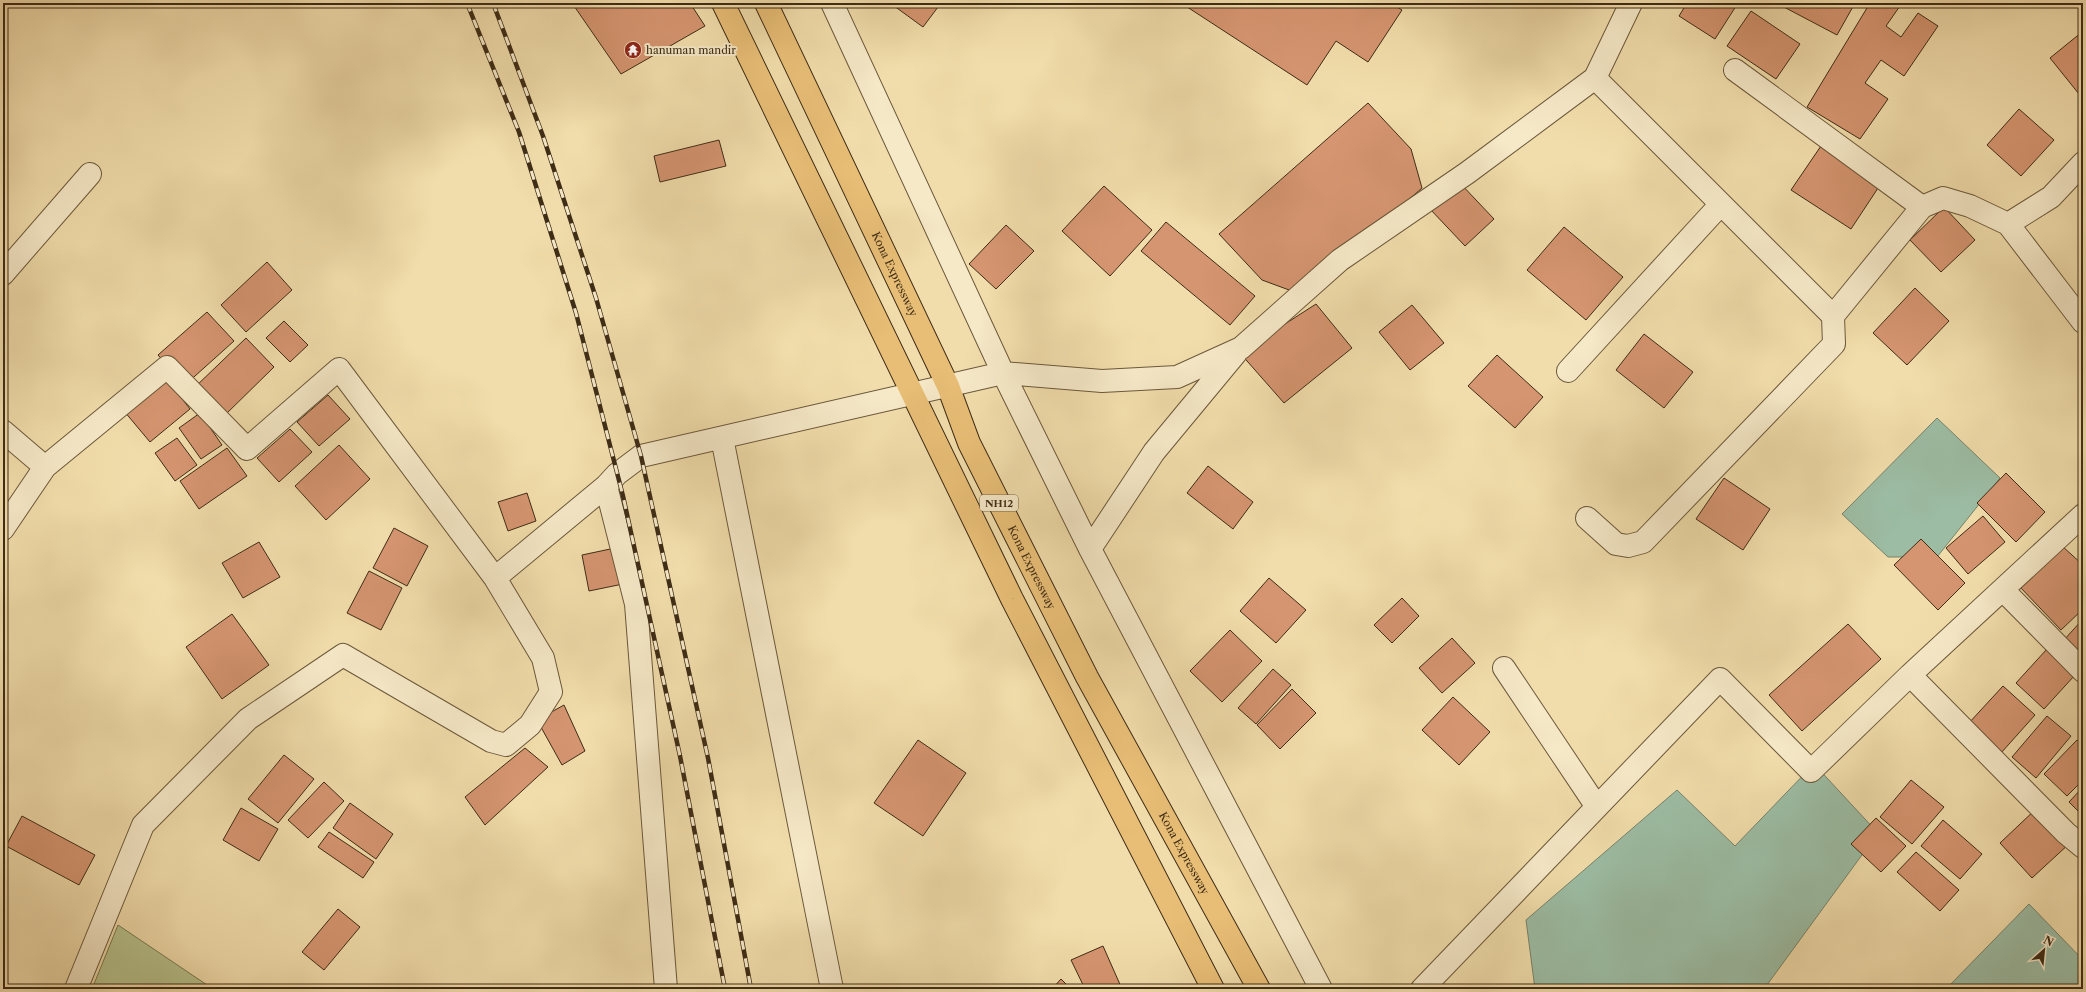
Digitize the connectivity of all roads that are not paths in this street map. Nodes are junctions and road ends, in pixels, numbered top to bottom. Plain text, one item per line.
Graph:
1 (723, 3) edge
2 (766, 3) edge
3 (832, 3) edge
4 (1631, 3) edge
5 (1735, 70) dead end
6 (1595, 78) junction
7 (90, 174) dead end
8 (2079, 175) edge
9 (1721, 204) junction
10 (1922, 207) junction
11 (2008, 224) junction
12 (3, 274) edge
13 (1833, 316) junction
14 (2083, 322) edge
15 (1241, 348) junction
16 (1568, 371) dead end
17 (1003, 373) junction
18 (948, 386) junction
19 (911, 394) junction
20 (3, 431) edge
21 (722, 438) junction
22 (45, 468) junction
23 (606, 486) junction
24 (2083, 515) edge
25 (1587, 518) dead end
26 (3, 530) edge
27 (1090, 549) junction
28 (495, 578) junction
29 (2003, 590) junction
30 (1504, 668) dead end
31 (2083, 671) edge
32 (1910, 675) junction
33 (1597, 807) junction
34 (2083, 847) edge
35 (76, 989) edge
36 (666, 989) edge
37 (832, 989) edge
38 (1213, 989) edge
39 (1259, 989) edge
40 (1321, 989) edge
41 (1422, 989) edge

1 - 19 highway, NH12
2 - 18 highway, Kona Expressway / NH12
3 - 17 street
4 - 6 street
5 - 10 street
6 - 9 street
6 - 15 street
7 - 12 street
8 - 11 street
9 - 13 street
9 - 16 street
10 - 11 street
10 - 13 street
11 - 14 street
13 - 25 street
15 - 17 street
15 - 27 street
17 - 18 street
17 - 27 street
18 - 19 street
18 - 39 highway, Kona Expressway / NH12
19 - 21 street
19 - 38 highway, NH12
20 - 22 street
21 - 23 street
21 - 37 street
22 - 26 street
22 - 28 street
23 - 28 street
23 - 36 street
24 - 29 street
27 - 40 street
28 - 35 street
29 - 31 street
29 - 32 street
30 - 33 street
32 - 33 street
32 - 34 street
33 - 41 street

